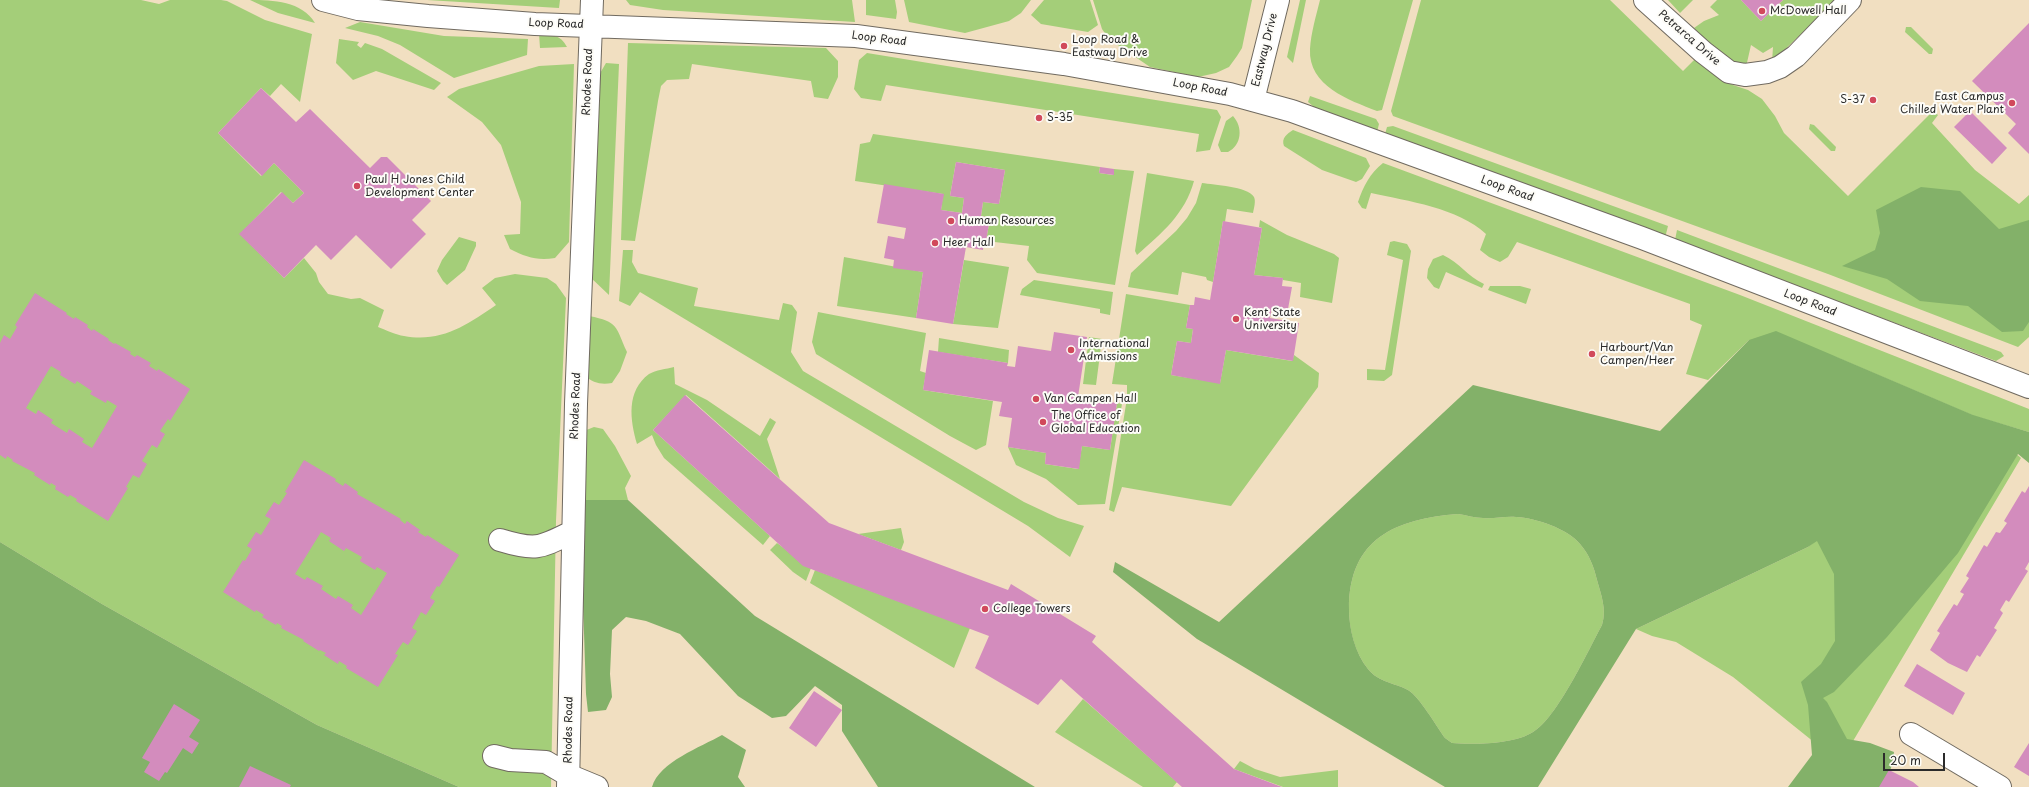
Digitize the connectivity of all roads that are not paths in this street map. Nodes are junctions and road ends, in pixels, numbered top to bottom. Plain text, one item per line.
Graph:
1 (323, 0) edge
2 (592, 0) edge
3 (1278, 0) edge
4 (1646, 0) edge
5 (1850, 0) edge
6 (591, 25) junction
7 (1253, 100) junction
8 (2029, 386) edge
9 (572, 532) junction
10 (500, 540) dead end
11 (1911, 734) dead end
12 (494, 756) dead end
13 (568, 781) edge
14 (597, 787) edge
15 (2000, 787) edge

1 - 6 street, Loop Road
2 - 6 street, Rhodes Road
3 - 7 street, Eastway Drive
4 - 5 street, Petrarca Drive
6 - 7 street, Loop Road
6 - 9 street, Rhodes Road
7 - 8 street, Loop Road
9 - 10 street
9 - 13 street, Rhodes Road
11 - 15 street
12 - 13 street
13 - 14 street

